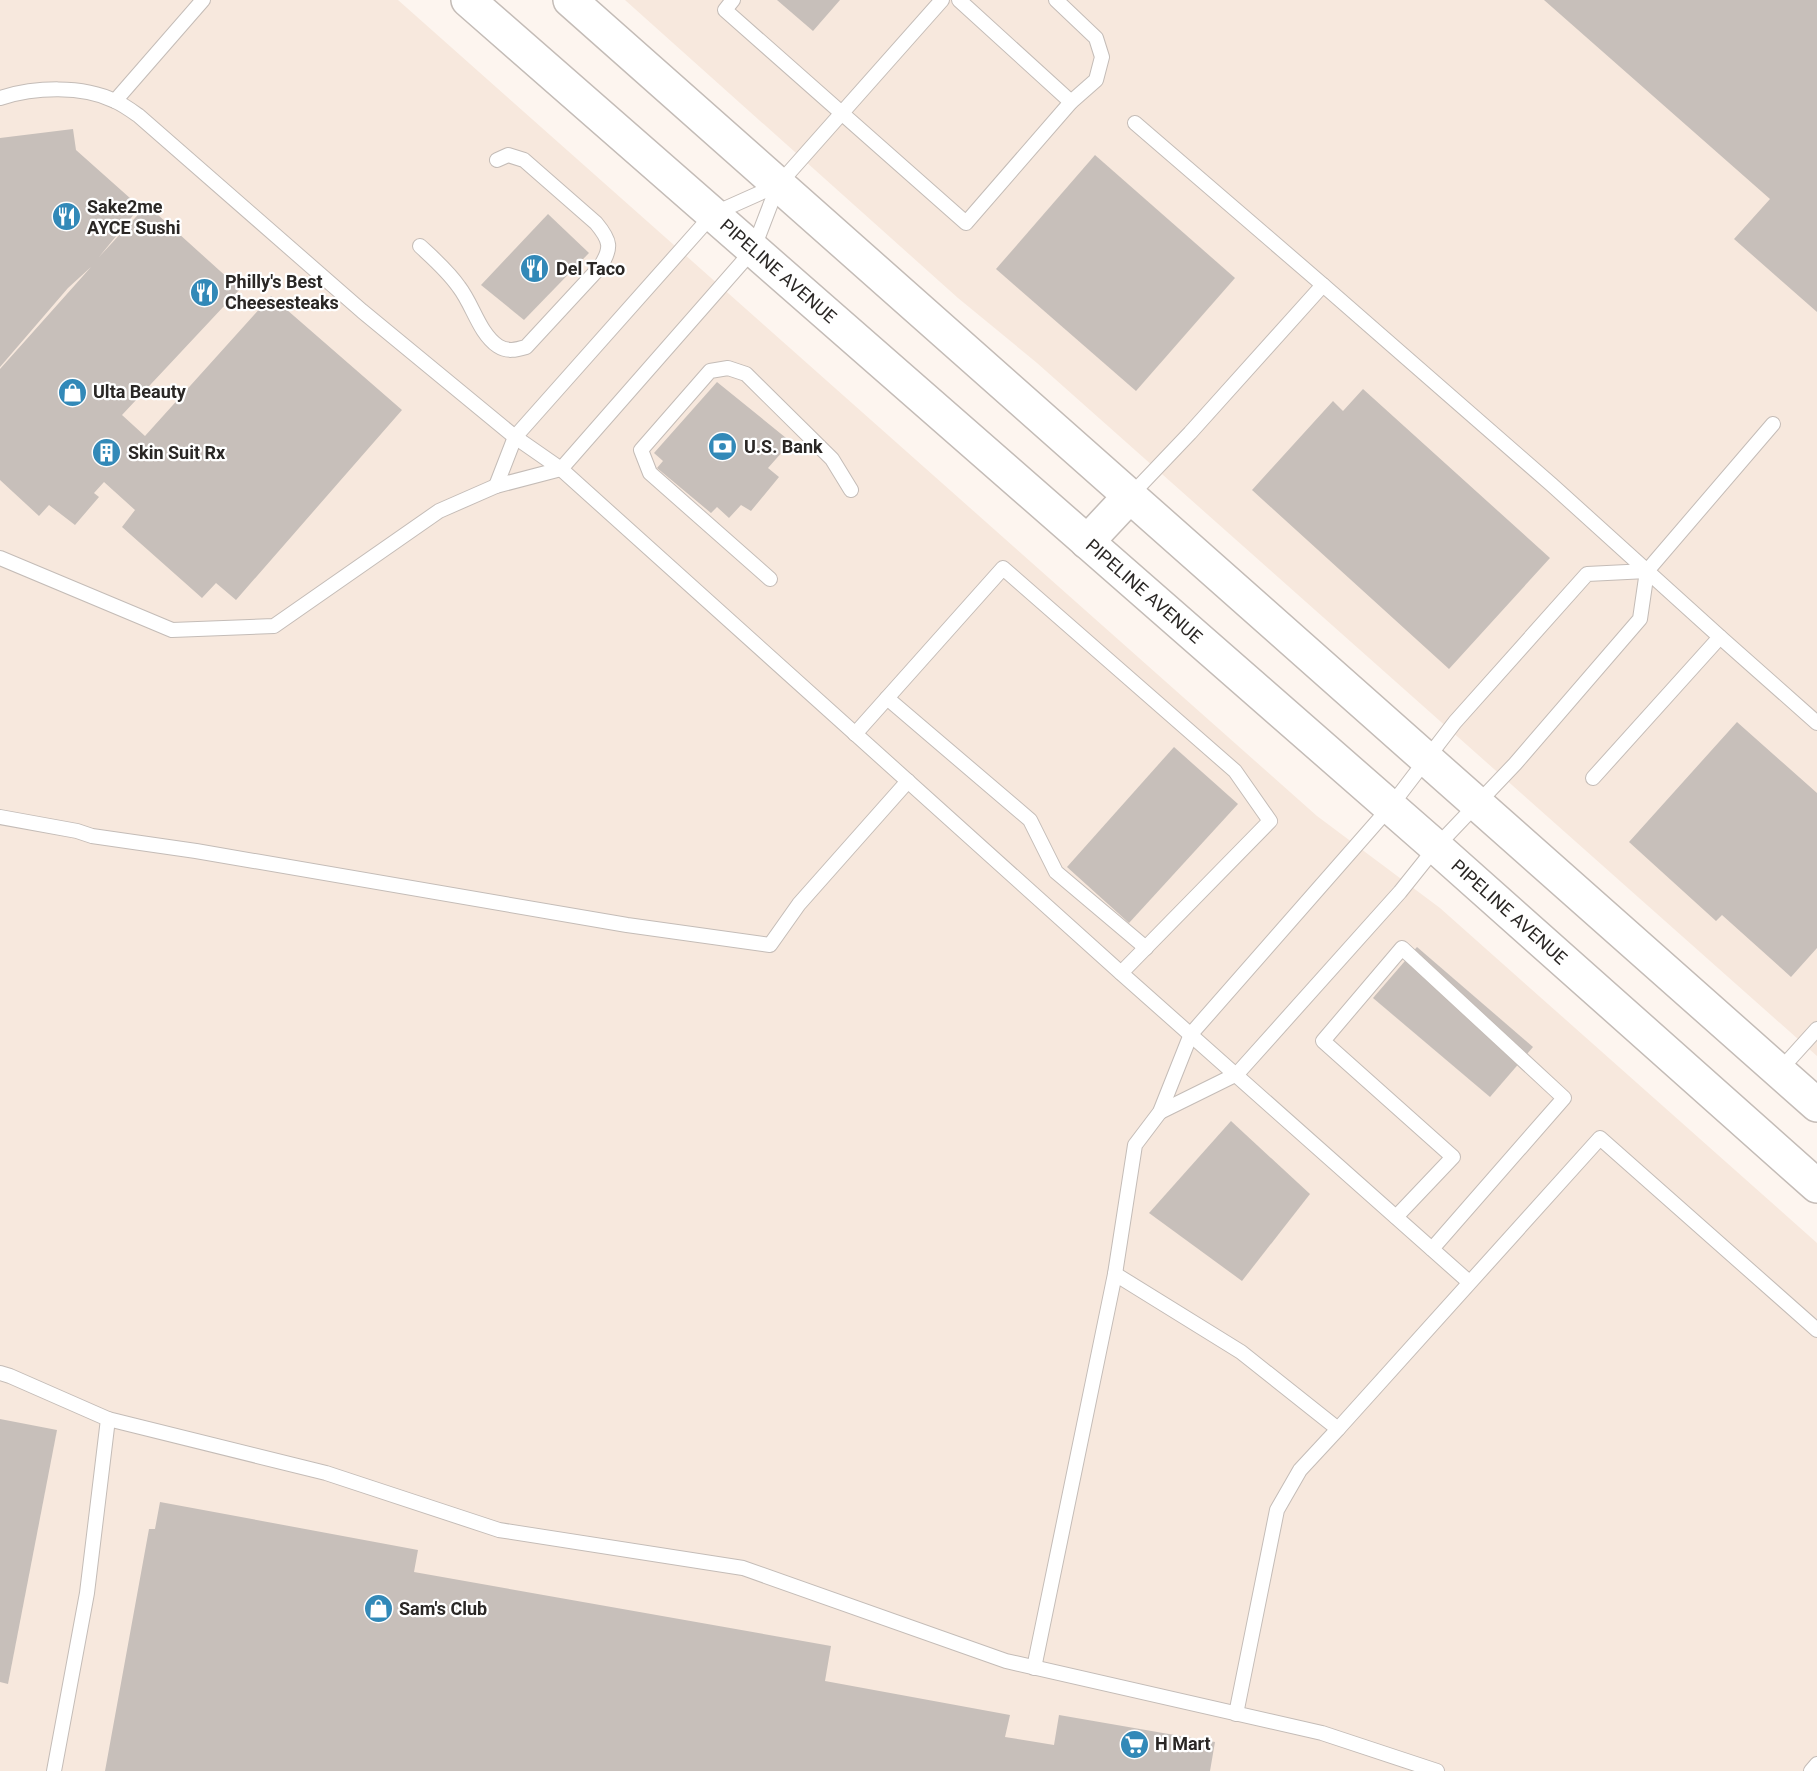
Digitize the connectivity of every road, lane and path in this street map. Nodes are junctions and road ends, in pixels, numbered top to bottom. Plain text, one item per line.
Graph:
1 (204, 0) edge
2 (468, 0) edge
3 (570, 0) edge
4 (942, 0) edge
5 (959, 0) edge
6 (1056, 0) edge
7 (725, 3) edge
8 (0, 98) edge
9 (115, 101) junction
10 (1071, 102) junction
11 (843, 113) junction
12 (1136, 123) dead end
13 (497, 160) dead end
14 (778, 185) junction
15 (712, 214) junction
16 (420, 246) dead end
17 (753, 250) junction
18 (1323, 285) junction
19 (1773, 424) dead end
20 (515, 437) junction
21 (561, 469) junction
22 (495, 486) junction
23 (851, 490) dead end
24 (1130, 496) junction
25 (1087, 542) junction
26 (0, 558) edge
27 (1647, 571) junction
28 (770, 579) dead end
29 (1720, 637) junction
30 (887, 698) junction
31 (1817, 723) edge
32 (855, 734) junction
33 (1426, 757) junction
34 (1593, 778) dead end
35 (908, 781) junction
36 (1478, 803) junction
37 (1390, 807) junction
38 (0, 817) edge
39 (1436, 847) junction
40 (1146, 948) junction
41 (1121, 973) junction
42 (1817, 1029) edge
43 (1191, 1034) junction
44 (1779, 1071) junction
45 (1237, 1074) junction
46 (1817, 1105) edge
47 (1160, 1112) junction
48 (1817, 1186) edge
49 (1396, 1217) junction
50 (1432, 1249) junction
51 (1115, 1274) junction
52 (1469, 1282) junction
53 (1817, 1330) edge
54 (0, 1373) edge
55 (108, 1419) junction
56 (1338, 1429) junction
57 (1034, 1668) junction
58 (1236, 1714) junction
59 (1817, 1764) edge
60 (54, 1771) edge
61 (1437, 1771) edge
62 (1811, 1771) edge

1 - 9 lane
2 - 15 main road, PIPELINE AVENUE
3 - 14 main road
4 - 11 lane
5 - 10 lane
6 - 10 lane
7 - 11 lane
8 - 9 lane
9 - 20 lane
10 - 11 lane
11 - 14 lane
12 - 18 lane
13 - 16 lane
14 - 15 lane
14 - 17 lane
14 - 24 main road
15 - 17 main road, PIPELINE AVENUE
15 - 20 lane
17 - 21 lane
17 - 25 main road, PIPELINE AVENUE
18 - 24 lane
18 - 27 lane
19 - 27 lane
20 - 21 lane
20 - 22 lane
21 - 22 lane
21 - 32 lane
22 - 26 lane
23 - 28 lane
24 - 25 main road
24 - 33 main road
25 - 37 main road, PIPELINE AVENUE
27 - 29 lane
27 - 33 lane
27 - 36 lane
29 - 31 lane
29 - 34 lane
30 - 32 lane
30 - 40 lane
30 - 40 lane
32 - 35 lane
33 - 36 main road
33 - 37 lane
35 - 38 lane
35 - 41 lane
36 - 39 lane
36 - 44 main road
37 - 39 main road, PIPELINE AVENUE
37 - 43 lane
39 - 45 lane
39 - 48 main road, PIPELINE AVENUE
40 - 41 lane
41 - 43 lane
42 - 44 lane
43 - 45 lane
43 - 47 lane
44 - 46 main road
45 - 47 lane
45 - 49 lane
47 - 51 lane
49 - 50 lane
49 - 50 lane
50 - 52 lane
51 - 56 lane
51 - 57 lane
52 - 53 lane
52 - 56 lane
54 - 55 lane
55 - 57 lane
55 - 60 lane
56 - 58 lane
57 - 58 lane
58 - 61 lane
59 - 62 lane

